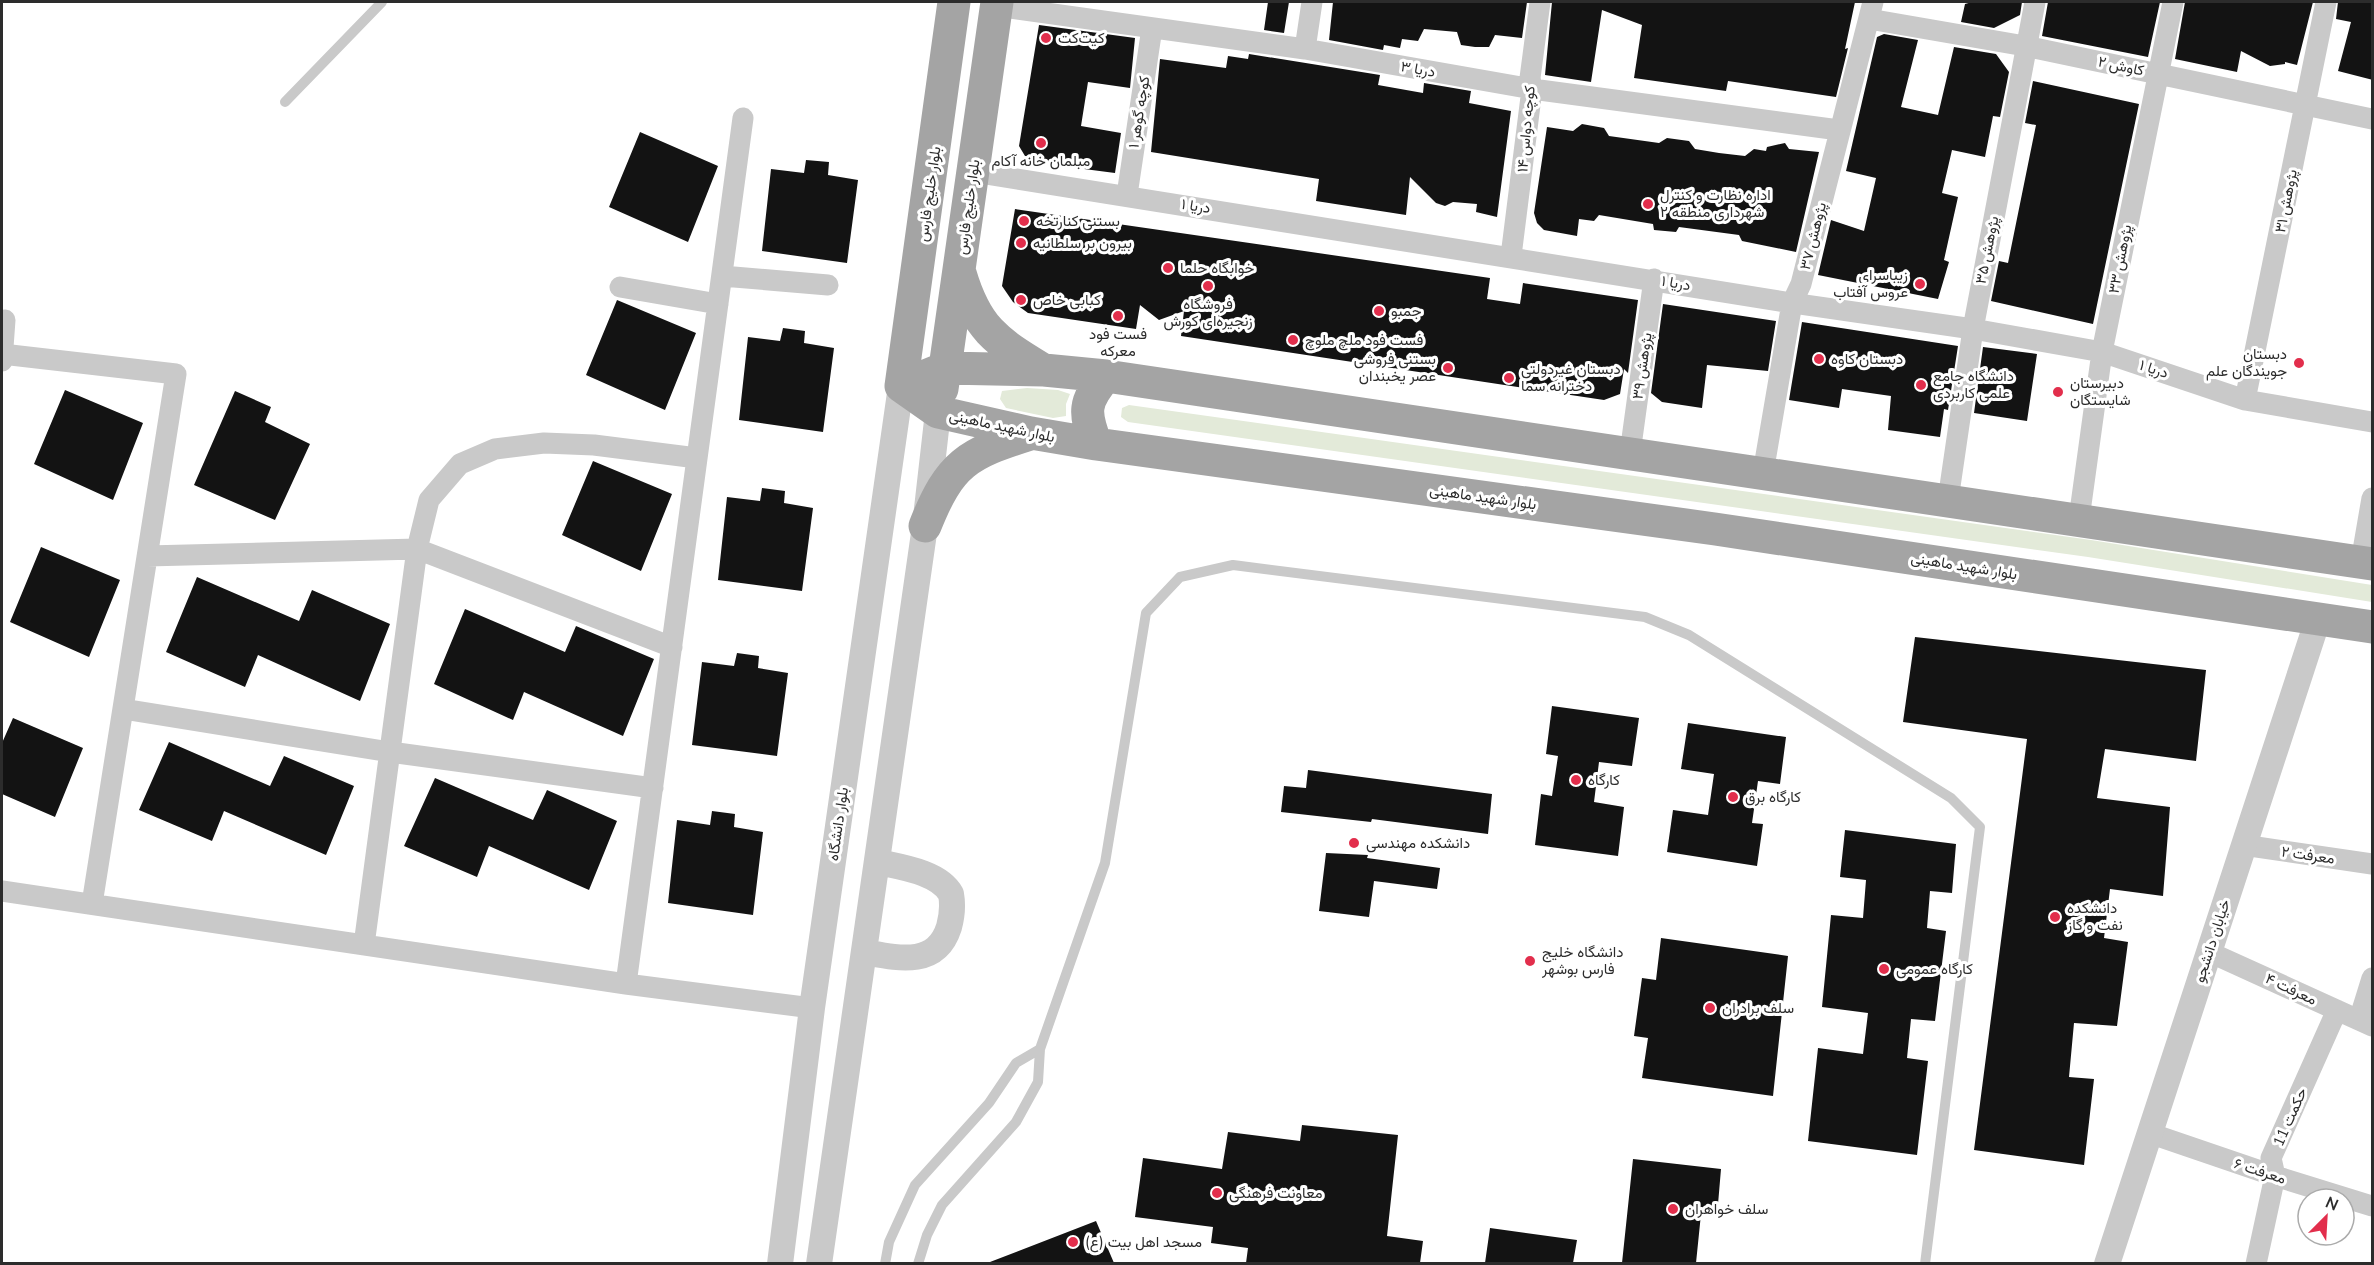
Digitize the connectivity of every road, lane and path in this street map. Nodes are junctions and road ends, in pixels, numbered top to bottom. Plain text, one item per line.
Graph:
1 (382, 2) edge
2 (954, 2) edge
3 (1312, 2) edge
4 (1540, 2) edge
5 (2035, 2) edge
6 (2173, 2) edge
7 (2326, 2) edge
8 (997, 4) edge
9 (1871, 10) edge
10 (1152, 28) junction
11 (2025, 46) junction
12 (1305, 49) junction
13 (2157, 74) junction
14 (1533, 89) junction
15 (285, 102) dead end
16 (2305, 104) junction
17 (743, 118) dead end
18 (2373, 119) edge
19 (1839, 130) junction
20 (973, 171) junction
21 (1127, 195) junction
22 (1511, 256) junction
23 (959, 269) junction
24 (722, 276) junction
25 (1654, 279) junction
26 (828, 285) dead end
27 (620, 287) dead end
28 (1792, 303) junction
29 (718, 304) junction
30 (5, 320) dead end
31 (1973, 329) junction
32 (2102, 352) junction
33 (2, 354) edge
34 (2, 361) edge
35 (945, 368) junction
36 (1044, 370) junction
37 (1106, 376) junction
38 (901, 386) junction
39 (2245, 400) junction
40 (938, 411) junction
41 (2373, 422) edge
42 (1031, 433) junction
43 (1096, 444) junction
44 (1630, 453) junction
45 (697, 458) junction
46 (1763, 473) junction
47 (2373, 498) edge
48 (1948, 500) junction
49 (2079, 519) junction
50 (925, 526) junction
51 (417, 549) junction
52 (147, 556) junction
53 (2367, 563) edge
54 (2318, 619) junction
55 (2373, 627) edge
56 (672, 646) junction
57 (123, 709) junction
58 (390, 752) junction
59 (653, 788) junction
60 (2243, 845) junction
61 (878, 862) junction
62 (2373, 864) edge
63 (2, 891) edge
64 (92, 904) junction
65 (364, 945) junction
66 (864, 952) junction
67 (2209, 952) junction
68 (2373, 978) edge
69 (626, 984) junction
70 (812, 1008) junction
71 (2337, 1010) junction
72 (2366, 1023) edge
73 (1040, 1049) junction
74 (2149, 1133) junction
75 (2275, 1176) junction
76 (2373, 1206) edge
77 (780, 1263) edge
78 (819, 1263) edge
79 (885, 1263) edge
80 (918, 1263) edge
81 (1925, 1263) edge
82 (2107, 1263) edge
83 (2256, 1263) edge

1 - 15 lane
2 - 38 main road, بلوار خلیج ‌فارس
3 - 12 street
4 - 14 street, کوچه دواس ۱۴
5 - 11 street, پژوهش ۳۵
6 - 13 street, پژوهش ۳۳
7 - 16 street, پژوهش ۳۱
8 - 10 street, دریا ۳
8 - 20 main road, بلوار خلیج‌ فارس
9 - 11 street, کاوش ۲
9 - 19 street, پژوهش ۳۷
10 - 12 street, دریا ۳
10 - 21 street, کوچه گوهر ۱
11 - 13 street, کاوش ۲
11 - 31 street, پژوهش ۳۵
12 - 14 street, دریا ۳
13 - 16 street, کاوش ۲
13 - 32 street, پژوهش ۳۳
14 - 19 street, دریا ۳
14 - 22 street, کوچه دواس ۱۴
16 - 18 street, کاوش ۲
16 - 39 street, پژوهش ۳۱
17 - 24 street
19 - 28 street, پژوهش ۳۷
20 - 21 street, دریا ۱
20 - 23 main road, بلوار خلیج‌ فارس
21 - 22 street, دریا ۱
22 - 25 street, دریا ۱
23 - 35 main road, بلوار خلیج‌ فارس
23 - 36 main road
24 - 26 street
24 - 29 street
25 - 28 street, دریا ۱
25 - 44 street, پژوهش ۳۹
27 - 29 street
28 - 31 street, دریا ۱
28 - 46 street, پژوهش ۳۷
29 - 45 street
30 - 33 street
31 - 32 street, دریا ۱
31 - 48 street, پژوهش ۳۵
32 - 39 street, دریا ۱
32 - 49 street, پژوهش ۳۳
33 - 34 street
33 - 52 street
35 - 36 main road
35 - 38 main road
35 - 40 main road, بلوار خلیج‌ فارس
36 - 37 main road
37 - 43 main road
37 - 44 main road
38 - 40 main road, بلوار شهید ماهینی
38 - 70 street, بلوار دانشگاه
39 - 41 street, دریا ۱
40 - 42 main road, بلوار شهید ماهینی
40 - 50 street
42 - 43 main road, بلوار شهید ماهینی
42 - 50 main road
43 - 54 main road, بلوار شهید ماهینی
44 - 46 main road
45 - 51 street
45 - 56 street
46 - 48 main road
47 - 53 street
48 - 49 main road
49 - 53 main road
50 - 61 street
51 - 52 street
51 - 56 street
51 - 58 street
52 - 57 street
54 - 55 main road, بلوار شهید ماهینی
54 - 60 street, خیابان دانشجو
56 - 59 street
57 - 58 street
57 - 64 street
58 - 59 street
58 - 65 street
59 - 69 street
60 - 62 street, معرفت ۲
60 - 67 street, خیابان دانشجو
61 - 66 street
61 - 66 street
63 - 64 street
64 - 65 street
65 - 69 street
66 - 78 street
67 - 71 street, معرفت ۴
67 - 74 street, خیابان دانشجو
68 - 72 street
69 - 70 street
70 - 77 street, بلوار دانشگاه
71 - 72 street, معرفت ۴
71 - 75 street, حکمت 11
73 - 79 lane
73 - 80 lane
73 - 81 lane
74 - 75 street, معرفت ۶
74 - 82 street, خیابان دانشجو
75 - 76 street, معرفت ۶
75 - 83 street, حکمت 11

